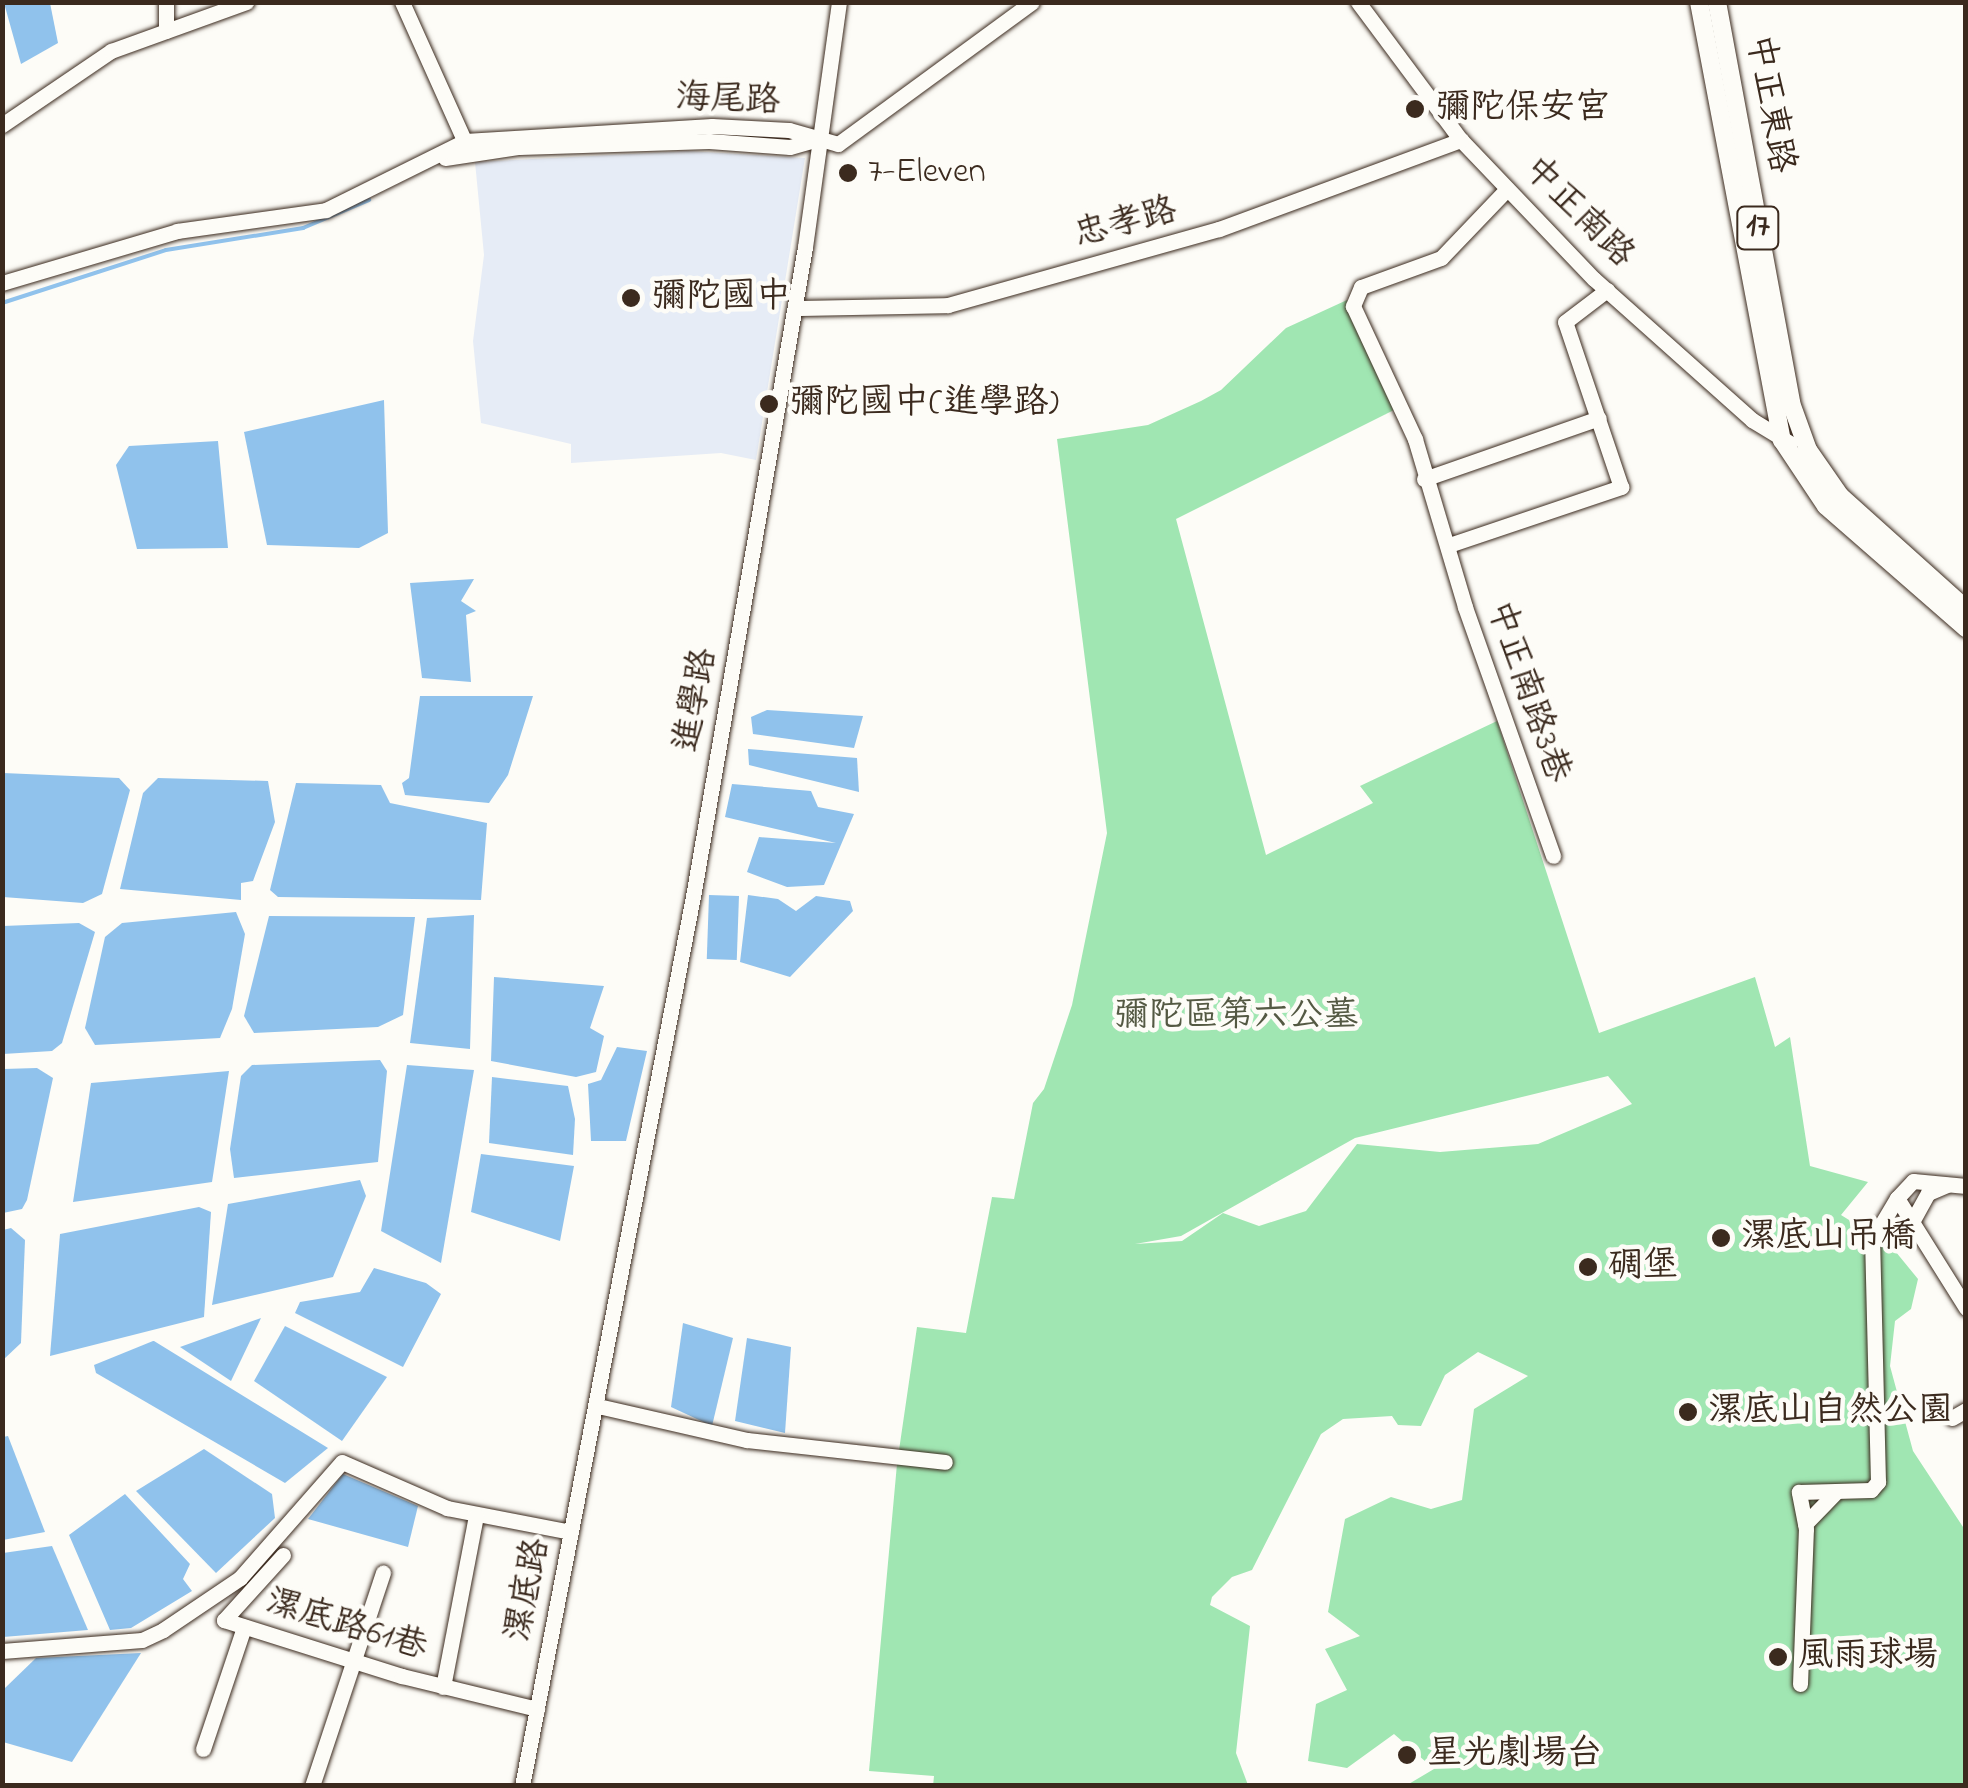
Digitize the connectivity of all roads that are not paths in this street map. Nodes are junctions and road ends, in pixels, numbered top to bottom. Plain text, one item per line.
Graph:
1 (166, 2) edge
2 (246, 2) edge
3 (402, 2) edge
4 (839, 2) edge
5 (1032, 2) edge
6 (1358, 2) edge
7 (1698, 2) edge
8 (1717, 2) edge
9 (166, 31) junction
10 (2, 125) edge
11 (818, 140) junction
12 (1460, 140) junction
13 (467, 147) junction
14 (1507, 188) junction
15 (2, 283) edge
16 (1607, 290) junction
17 (795, 308) junction
18 (1599, 418) junction
19 (1782, 440) junction
20 (1808, 450) junction
21 (1424, 479) junction
22 (1449, 545) junction
23 (1966, 610) edge
24 (1966, 628) edge
25 (1553, 856) dead end
26 (1958, 1185) edge
27 (1897, 1198) junction
28 (1912, 1220) junction
29 (1966, 1308) edge
30 (598, 1406) junction
31 (945, 1462) dead end
32 (1837, 1491) junction
33 (476, 1514) junction
34 (1805, 1524) junction
35 (571, 1532) junction
36 (283, 1555) dead end
37 (383, 1572) dead end
38 (244, 1627) junction
39 (2, 1651) edge
40 (351, 1662) junction
41 (1800, 1684) dead end
42 (443, 1686) junction
43 (537, 1709) junction
44 (204, 1749) dead end
45 (312, 1786) edge
46 (522, 1786) edge

1 - 9 street
2 - 9 street
3 - 13 street
4 - 11 street, 進學路
5 - 11 street
6 - 12 street, 中正南路
7 - 19 main road, 中正東路 / 17
8 - 20 main road, 中正東路 / 17
9 - 10 street
11 - 13 street, 海尾路
11 - 17 street, 進學路
12 - 14 street, 中正南路
12 - 17 street, 忠孝路
13 - 15 street, 海尾路
14 - 16 street, 中正南路
14 - 21 street, 中正南路3巷
16 - 18 street
16 - 19 street, 中正南路
17 - 30 street, 進學路
18 - 21 street
18 - 22 street
19 - 20 street, 中正南路
19 - 24 main road, 中正南路 / 17
20 - 23 main road, 17
21 - 22 street, 中正南路3巷
22 - 25 street, 中正南路3巷
26 - 27 street
26 - 28 street
27 - 28 street
27 - 32 street
28 - 29 street
30 - 31 street
30 - 35 street, 漯底路
32 - 34 street
32 - 34 street
33 - 35 street
33 - 39 street
33 - 42 street
34 - 41 street
35 - 43 street, 漯底路
36 - 38 street, 漯底路61巷
37 - 40 street
38 - 40 street, 漯底路61巷
38 - 44 street
40 - 42 street, 漯底路61巷
40 - 45 street
42 - 43 street, 漯底路61巷
43 - 46 street, 漯底路

